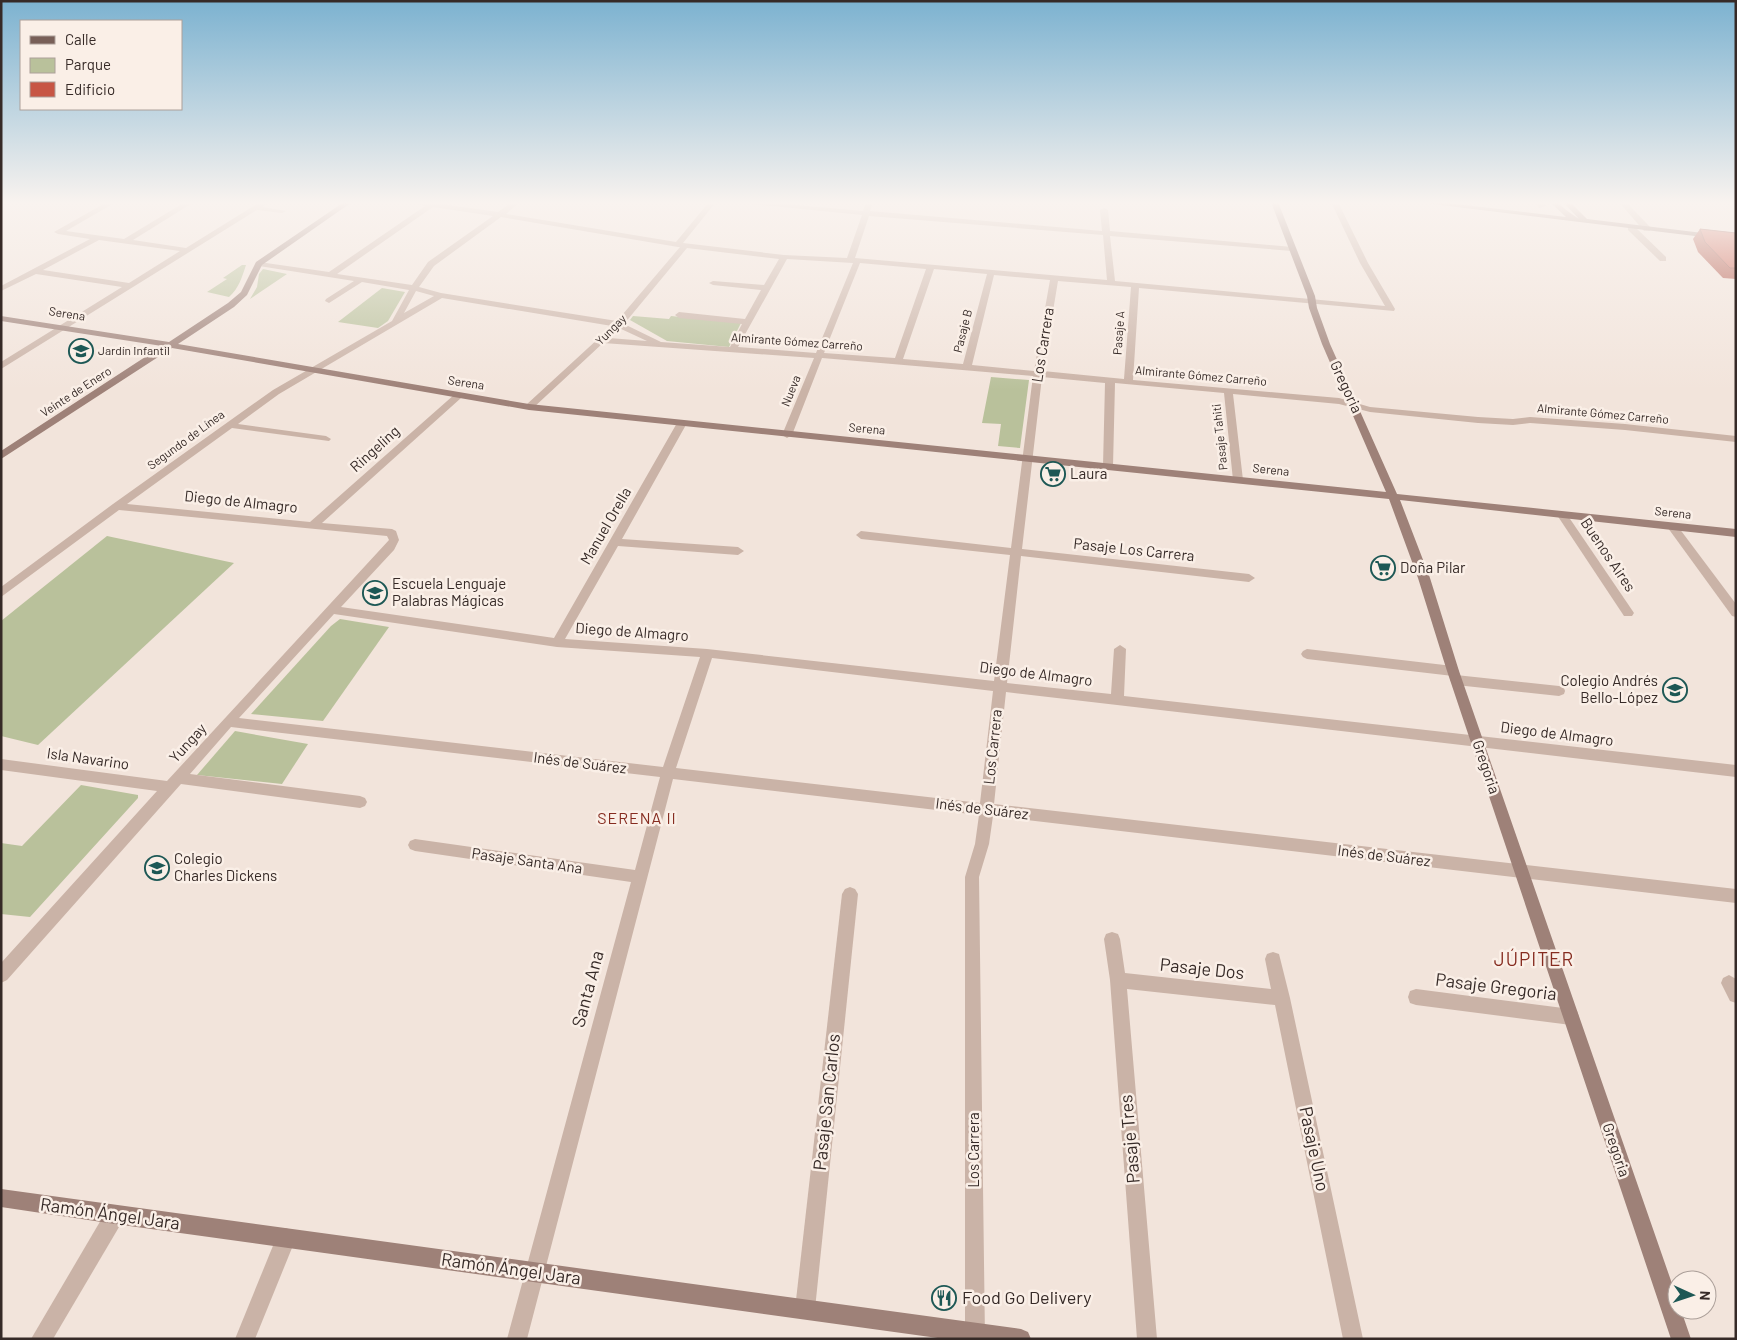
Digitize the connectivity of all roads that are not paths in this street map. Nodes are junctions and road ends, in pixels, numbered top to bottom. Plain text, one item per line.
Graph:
1 (259, 264) edge
2 (46, 265) edge
3 (165, 265) edge
4 (262, 265) edge
5 (346, 265) edge
6 (431, 265) edge
7 (666, 265) edge
8 (780, 265) edge
9 (853, 265) edge
10 (899, 265) edge
11 (1109, 265) edge
12 (1298, 265) edge
13 (1365, 265) edge
14 (931, 267) junction
15 (34, 271) junction
16 (991, 272) junction
17 (329, 276) junction
18 (1054, 278) junction
19 (359, 281) junction
20 (713, 283) dead end
21 (1111, 283) junction
22 (131, 286) junction
23 (1135, 286) junction
24 (414, 288) junction
25 (766, 288) junction
26 (1, 289) edge
27 (442, 295) junction
28 (329, 301) dead end
29 (1311, 302) junction
30 (679, 315) dead end
31 (1, 318) edge
32 (747, 322) junction
33 (395, 323) junction
34 (618, 324) junction
35 (63, 328) junction
36 (600, 340) junction
37 (662, 344) junction
38 (171, 345) junction
39 (732, 350) junction
40 (818, 356) junction
41 (898, 361) junction
42 (1, 366) edge
43 (967, 368) junction
44 (310, 370) junction
45 (1038, 374) junction
46 (1110, 380) junction
47 (1128, 382) junction
48 (1228, 391) junction
49 (458, 396) junction
50 (1354, 404) junction
51 (529, 407) junction
52 (682, 423) junction
53 (228, 424) junction
54 (787, 435) junction
55 (326, 439) dead end
56 (1736, 439) edge
57 (1, 456) edge
58 (1028, 458) junction
59 (1108, 466) junction
60 (1238, 480) junction
61 (1393, 496) junction
62 (117, 506) junction
63 (1562, 514) junction
64 (313, 525) junction
65 (1672, 526) junction
66 (392, 533) joint
67 (1736, 533) edge
68 (861, 535) dead end
69 (616, 542) junction
70 (738, 551) dead end
71 (1016, 552) junction
72 (1249, 578) dead end
73 (1, 593) edge
74 (332, 610) junction
75 (1628, 613) dead end
76 (1736, 613) edge
77 (557, 643) junction
78 (1120, 649) dead end
79 (707, 653) junction
80 (1307, 654) dead end
81 (1454, 675) junction
82 (1000, 686) junction
83 (1559, 691) dead end
84 (1117, 700) junction
85 (228, 722) junction
86 (1478, 742) junction
87 (1, 764) edge
88 (1736, 771) edge
89 (668, 773) junction
90 (174, 782) junction
91 (360, 802) dead end
92 (987, 809) junction
93 (415, 845) dead end
94 (1523, 873) junction
95 (639, 877) junction
96 (850, 894) dead end
97 (1736, 896) edge
98 (1112, 938) dead end
99 (1273, 959) dead end
100 (1, 975) edge
101 (1118, 980) junction
102 (1416, 997) dead end
103 (1282, 998) junction
104 (1571, 1017) junction
105 (1, 1198) edge
106 (115, 1216) junction
107 (286, 1238) junction
108 (534, 1272) junction
109 (804, 1309) junction
110 (975, 1335) edge
111 (41, 1339) edge
112 (245, 1339) edge
113 (517, 1339) edge
114 (1021, 1339) edge
115 (1147, 1339) edge
116 (1353, 1339) edge
117 (1681, 1339) edge

1 - 38 street, Veinte de Enero
2 - 15 street
3 - 22 street
4 - 17 street, Almirante Gómez Carreño
5 - 17 street
6 - 24 street
7 - 34 street, Yungay
8 - 25 street
9 - 40 street, Nueva
10 - 14 street
11 - 21 street
12 - 29 street, Gregoria
13 - 29 street
14 - 16 street
14 - 41 street
15 - 22 street
15 - 26 street
16 - 18 street
16 - 43 street, Pasaje B
17 - 19 street, Almirante Gómez Carreño
18 - 21 street
18 - 45 street, Los Carrera
19 - 24 street, Almirante Gómez Carreño
19 - 28 street
20 - 25 street
21 - 23 street
22 - 35 street
23 - 29 street
23 - 47 street, Pasaje A
24 - 27 street, Almirante Gómez Carreño
24 - 33 street
25 - 32 street
27 - 33 street, Segundo de Línea
27 - 34 street, Almirante Gómez Carreño
29 - 50 street, Gregoria
30 - 32 street
31 - 35 street, Serena
32 - 39 street
33 - 44 street, Segundo de Línea
34 - 36 street, Yungay
34 - 37 street, Almirante Gómez Carreño
35 - 38 street, Serena
35 - 42 street
36 - 37 street, Almirante Gómez Carreño
36 - 51 street, Yungay
37 - 39 street, Almirante Gómez Carreño
38 - 44 street, Serena
38 - 57 street, Veinte de Enero
39 - 40 street, Almirante Gómez Carreño
40 - 41 street, Almirante Gómez Carreño
40 - 54 street, Nueva
41 - 43 street, Almirante Gómez Carreño
43 - 45 street, Almirante Gómez Carreño
44 - 49 street, Serena
44 - 53 street, Segundo de Línea
45 - 46 street, Almirante Gómez Carreño
45 - 58 street, Los Carrera
46 - 47 street, Almirante Gómez Carreño
46 - 59 street
47 - 48 street, Almirante Gómez Carreño
48 - 50 street, Almirante Gómez Carreño
48 - 60 street, Pasaje Tahiti
49 - 51 street, Serena
49 - 64 street, Ringeling
50 - 56 street, Almirante Gómez Carreño
50 - 61 street, Gregoria
51 - 52 street, Serena
52 - 54 street, Serena
52 - 69 street, Manuel Orella
53 - 55 street
53 - 62 street, Segundo de Línea
54 - 58 street, Serena
58 - 59 street, Serena
58 - 71 street, Los Carrera
59 - 60 street, Serena
60 - 61 street, Serena
61 - 63 street, Serena
61 - 81 street, Gregoria
62 - 64 street, Diego de Almagro
62 - 73 street, Segundo de Línea
63 - 65 street, Serena
63 - 75 street, Buenos Aires
64 - 66 street, Diego de Almagro
65 - 67 street, Serena
65 - 76 street
66 - 74 street, Yungay
68 - 71 street, Pasaje Los Carrera
69 - 70 street
69 - 77 street, Manuel Orella
71 - 72 street, Pasaje Los Carrera
71 - 82 street, Los Carrera
74 - 77 street, Diego de Almagro
74 - 85 street, Yungay
77 - 79 street, Diego de Almagro
78 - 84 street
79 - 82 street, Diego de Almagro
79 - 89 street, Santa Ana
80 - 81 street
81 - 83 street
81 - 86 street, Gregoria
82 - 84 street, Diego de Almagro
82 - 92 street, Los Carrera
84 - 86 street, Diego de Almagro
85 - 89 street, Inés de Suárez
85 - 90 street, Yungay
86 - 88 street, Diego de Almagro
86 - 94 street, Gregoria
87 - 90 street, Isla Navarino
89 - 92 street, Inés de Suárez
89 - 95 street, Santa Ana
90 - 91 street, Isla Navarino
90 - 100 street, Yungay
92 - 94 street, Inés de Suárez
92 - 110 street, Los Carrera
93 - 95 street, Pasaje Santa Ana
94 - 97 street, Inés de Suárez
94 - 104 street, Gregoria
95 - 108 street, Santa Ana
96 - 109 street, Pasaje San Carlos
98 - 101 street, Pasaje Tres
99 - 103 street, Pasaje Uno
101 - 103 street, Pasaje Dos
101 - 115 street, Pasaje Tres
102 - 104 street, Pasaje Gregoria
103 - 116 street, Pasaje Uno
104 - 117 street, Gregoria
105 - 106 street, Ramón Ángel Jara
106 - 107 street, Ramón Ángel Jara
106 - 111 street
107 - 108 street, Ramón Ángel Jara
107 - 112 street
108 - 109 street, Ramón Ángel Jara
108 - 113 street, Santa Ana
109 - 110 street, Ramón Ángel Jara
110 - 114 street, Ramón Ángel Jara

